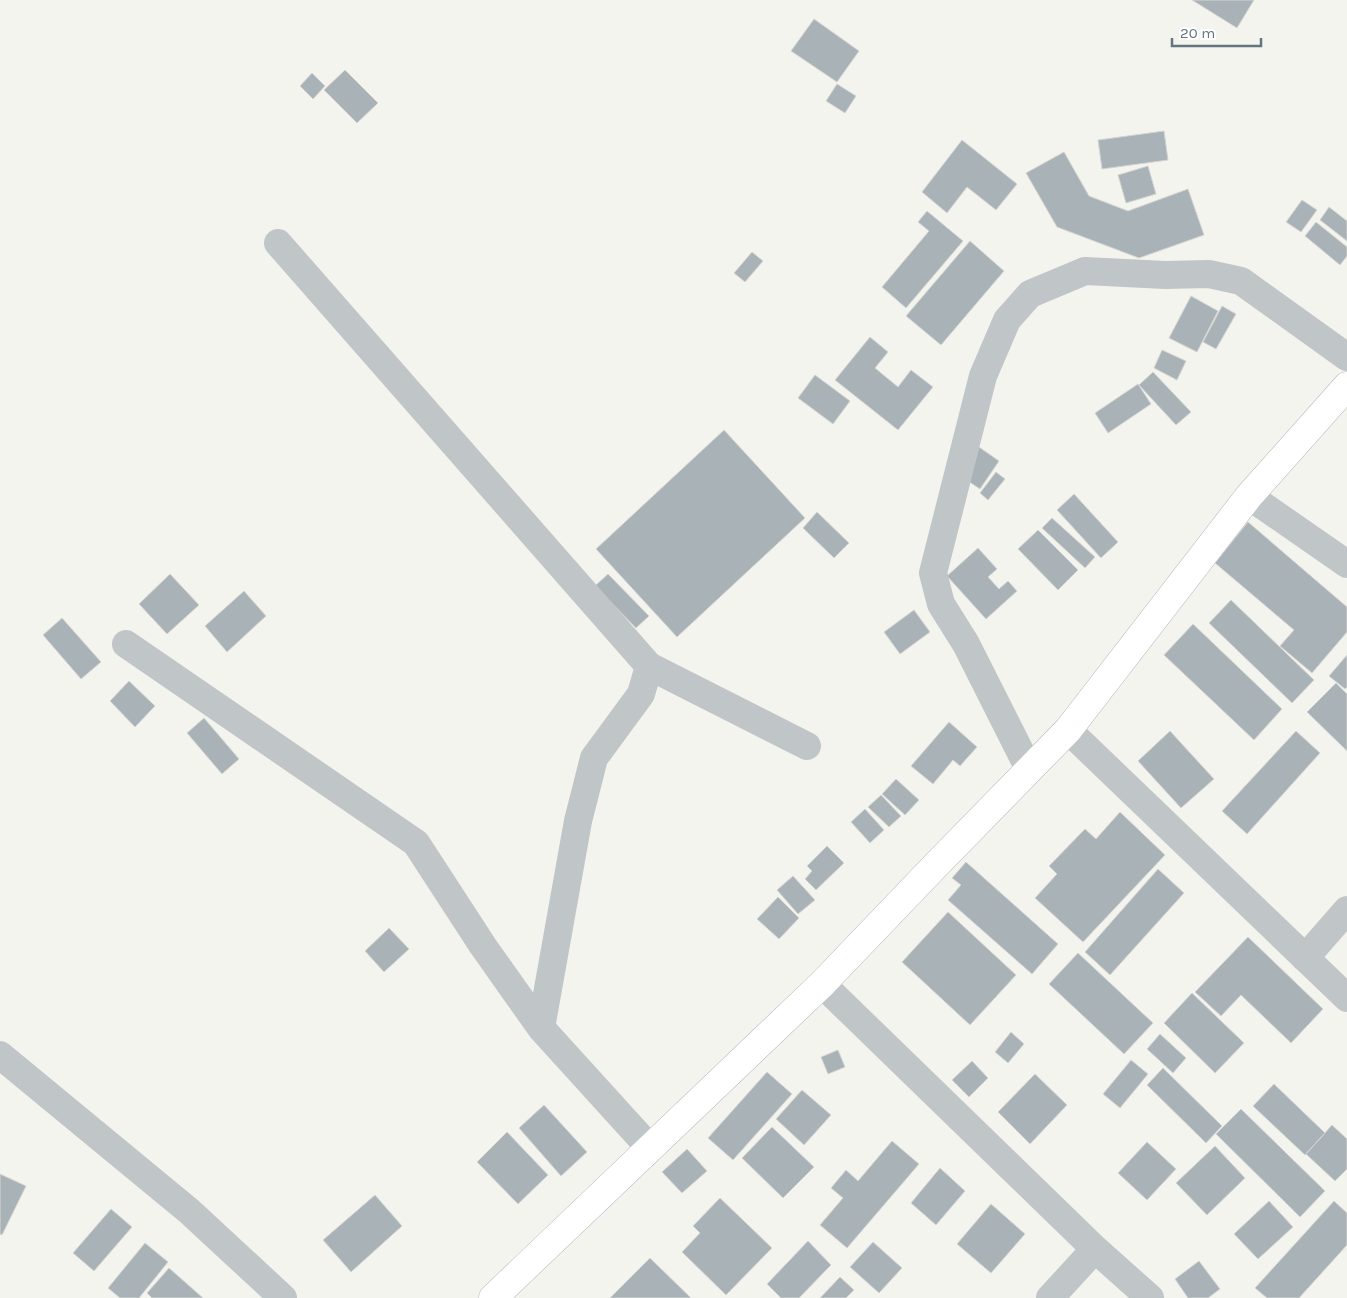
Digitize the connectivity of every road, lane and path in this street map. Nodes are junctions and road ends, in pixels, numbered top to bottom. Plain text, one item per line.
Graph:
1 (278, 243) dead end
2 (1347, 357) edge
3 (1347, 386) edge
4 (1249, 496) junction
5 (1347, 564) edge
6 (126, 644) dead end
7 (649, 666) junction
8 (1068, 730) junction
9 (807, 746) dead end
10 (1029, 769) junction
11 (1347, 910) edge
12 (1305, 958) junction
13 (822, 984) junction
14 (1347, 998) edge
15 (541, 1028) junction
16 (0, 1055) edge
17 (650, 1148) junction
18 (1095, 1249) junction
19 (283, 1298) edge
20 (493, 1298) edge
21 (1050, 1298) edge
22 (1150, 1298) edge

1 - 7 street
2 - 10 street
3 - 4 main road
4 - 5 street
4 - 8 main road
6 - 15 street
7 - 9 street
7 - 15 street
8 - 10 main road
8 - 12 street
10 - 13 main road
11 - 12 street
12 - 14 street
13 - 17 main road
13 - 18 street
15 - 17 street
16 - 19 street
17 - 20 main road
18 - 21 street
18 - 22 street

